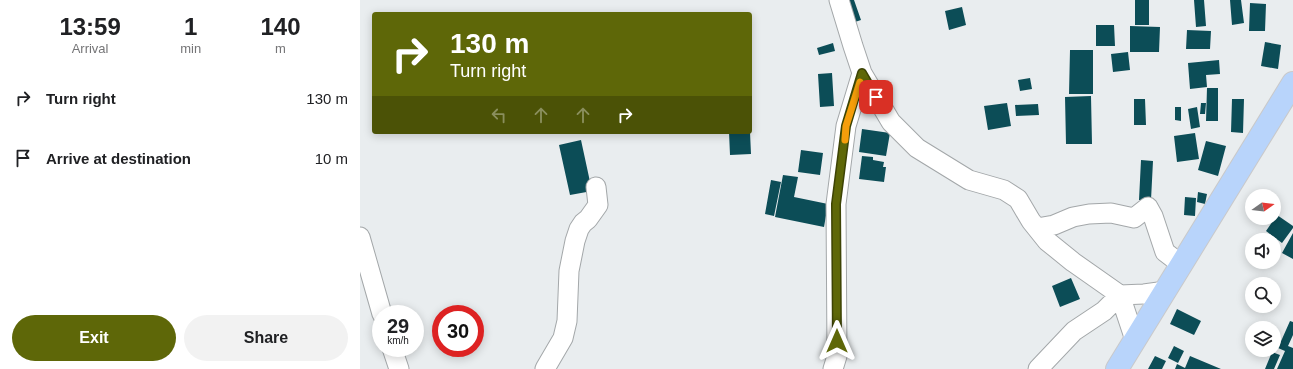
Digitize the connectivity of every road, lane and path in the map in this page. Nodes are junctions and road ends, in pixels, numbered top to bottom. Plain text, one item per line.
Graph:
1 (837, 2) edge
2 (862, 73) junction
3 (1293, 83) edge
4 (596, 186) dead end
5 (1036, 228) junction
6 (360, 237) edge
7 (1182, 265) junction
8 (1166, 291) junction
9 (1120, 295) junction
10 (379, 305) edge
11 (1135, 340) junction
12 (395, 357) edge
13 (1042, 368) edge
14 (398, 369) edge
15 (545, 369) edge
16 (833, 369) edge
17 (1117, 369) edge

1 - 2 street
2 - 5 street
2 - 16 street
3 - 7 main road
4 - 15 street
5 - 7 street
5 - 9 street
6 - 10 street
7 - 8 main road
8 - 9 street
8 - 11 main road
9 - 11 street
9 - 13 street
11 - 17 main road
12 - 14 street

